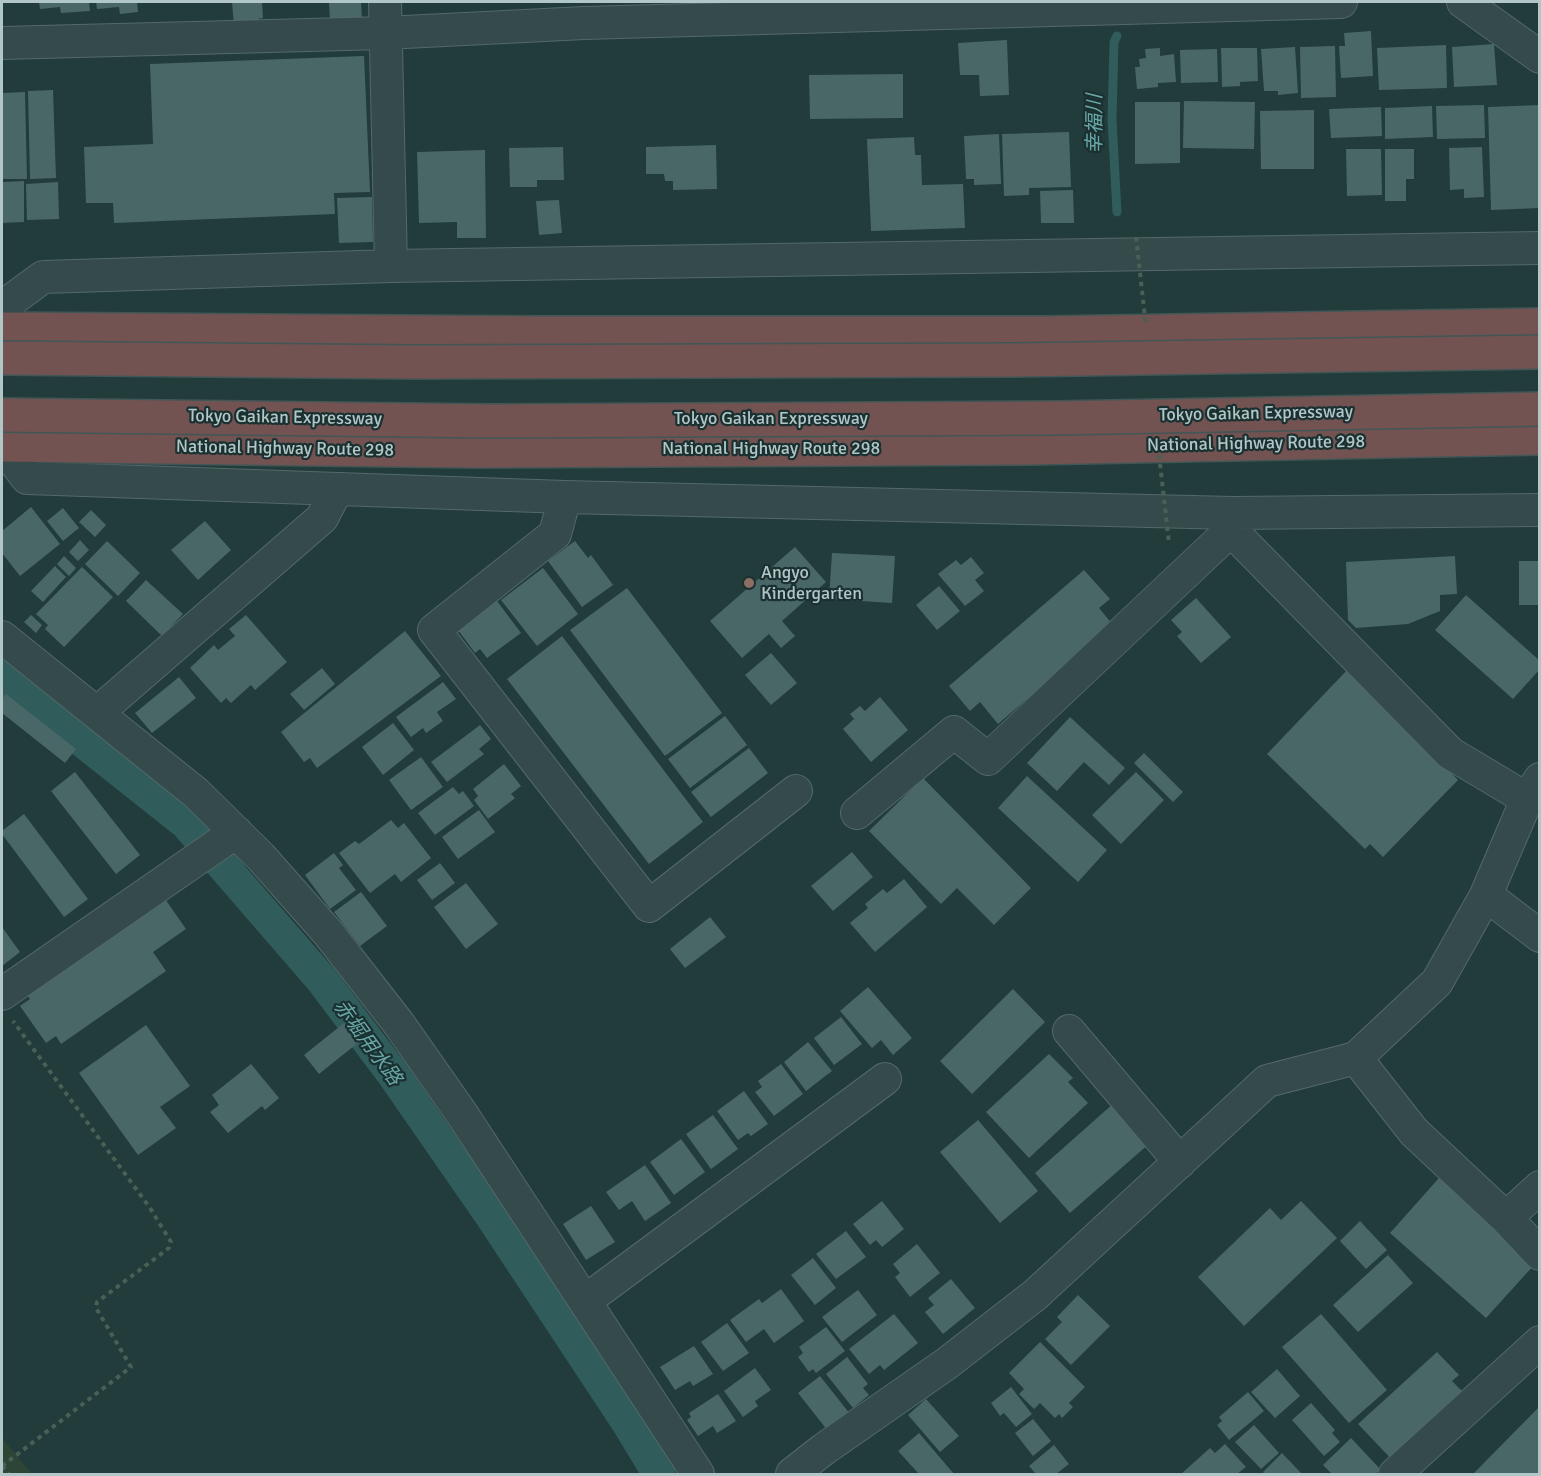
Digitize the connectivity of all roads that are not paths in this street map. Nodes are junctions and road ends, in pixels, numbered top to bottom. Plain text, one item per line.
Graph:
1 (385, 2) edge
2 (1258, 2) edge
3 (1341, 2) edge
4 (1463, 2) edge
5 (974, 8) edge
6 (786, 10) edge
7 (584, 12) edge
8 (385, 33) junction
9 (2, 43) edge
10 (1539, 57) edge
11 (1539, 248) edge
12 (391, 266) junction
13 (2, 307) edge
14 (1539, 309) edge
15 (1539, 325) edge
16 (2, 329) edge
17 (1047, 333) junction
18 (1539, 352) edge
19 (2, 358) edge
20 (1539, 409) edge
21 (2, 435) edge
22 (1539, 438) edge
23 (1030, 448) junction
24 (1539, 457) edge
25 (337, 489) junction
26 (565, 496) junction
27 (1539, 510) edge
28 (1232, 522) junction
29 (2, 637) edge
30 (97, 713) junction
31 (1533, 789) edge
32 (796, 791) dead end
33 (857, 813) dead end
34 (236, 832) junction
35 (1486, 895) junction
36 (1539, 936) edge
37 (5, 1005) edge
38 (1069, 1031) dead end
39 (1356, 1058) junction
40 (885, 1079) dead end
41 (1180, 1162) junction
42 (1539, 1187) edge
43 (1506, 1218) junction
44 (1539, 1254) edge
45 (585, 1301) junction
46 (1539, 1342) edge
47 (698, 1474) edge
48 (792, 1474) edge
49 (1395, 1474) edge

1 - 8 street
2 - 3 street
2 - 5 street
4 - 10 street
5 - 6 street
6 - 7 street
7 - 8 street
8 - 9 street
8 - 12 street
11 - 12 street
12 - 13 street
14 - 17 highway
15 - 17 highway
16 - 17 highway
18 - 19 highway, bridge
20 - 21 highway, Tokyo Gaikan Expressway, bridge
21 - 23 highway, National Highway Route 298
21 - 25 street
22 - 23 highway, National Highway Route 298
23 - 24 highway
25 - 26 street
25 - 30 street
26 - 28 street
26 - 32 street
27 - 28 street
28 - 31 street
28 - 33 street
29 - 30 street
30 - 34 street
31 - 35 street
34 - 37 street
34 - 45 street
35 - 36 street
35 - 39 street
38 - 41 street
39 - 41 street
39 - 43 street
40 - 45 street
41 - 48 street
42 - 43 street
43 - 44 street
45 - 47 street
46 - 49 street

